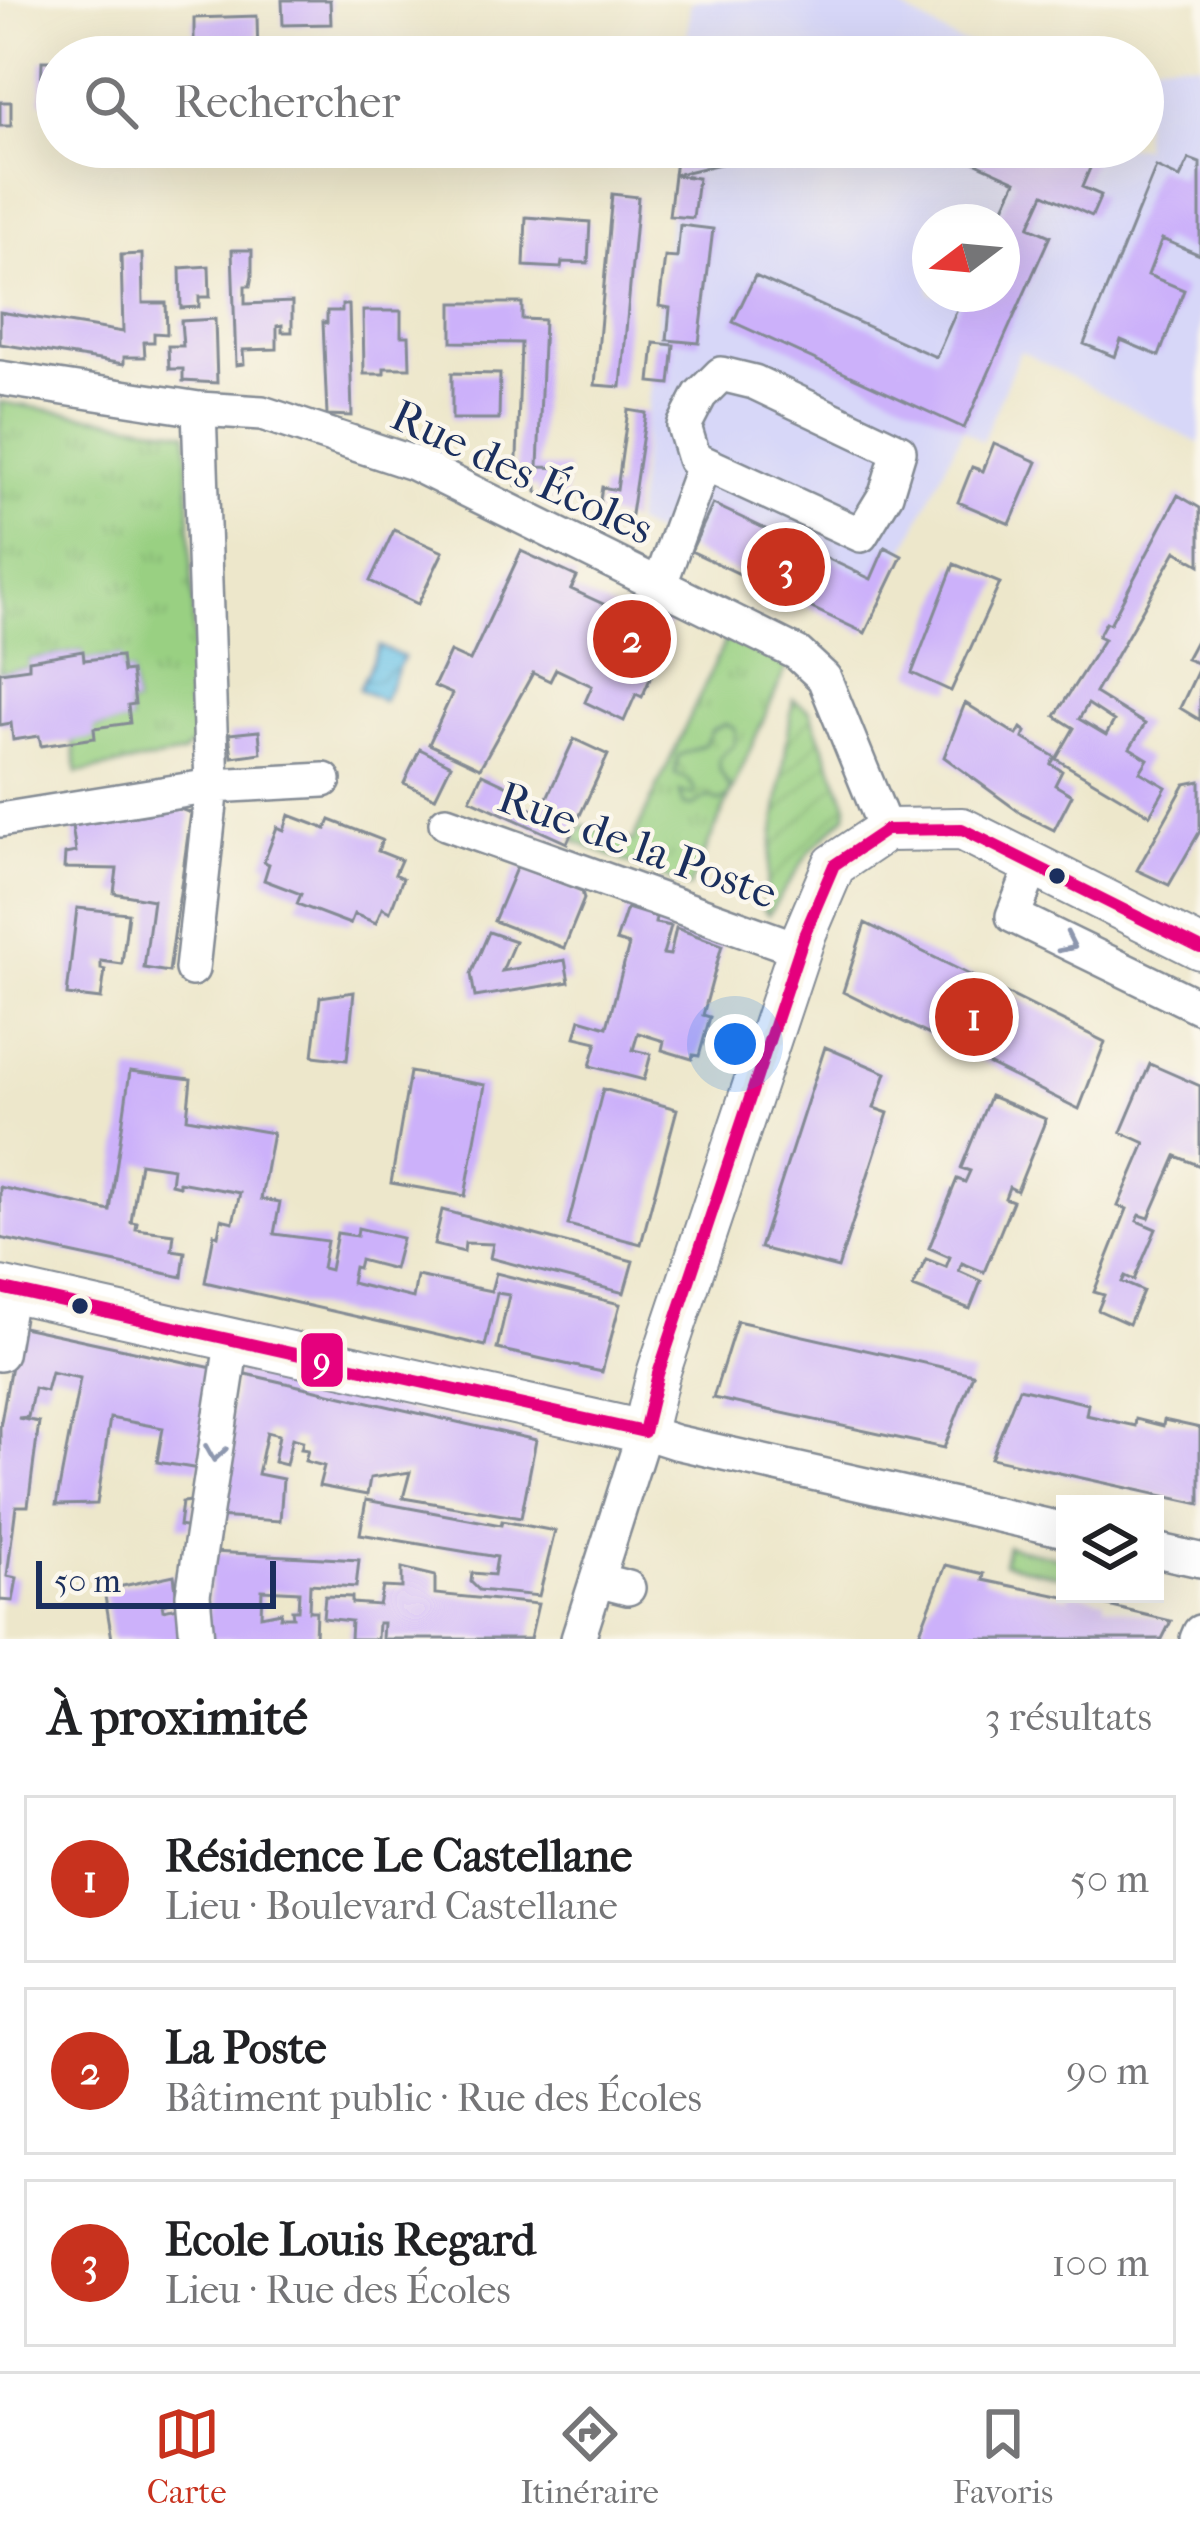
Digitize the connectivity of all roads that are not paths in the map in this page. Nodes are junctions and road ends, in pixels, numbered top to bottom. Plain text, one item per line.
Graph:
1 (0, 378) edge
2 (200, 409) junction
3 (704, 463) junction
4 (660, 584) junction
5 (324, 780) dead end
6 (212, 785) junction
7 (0, 820) edge
8 (446, 823) dead end
9 (886, 830) junction
10 (1033, 865) junction
11 (1200, 948) edge
12 (801, 950) junction
13 (192, 969) dead end
14 (1200, 1007) edge
15 (5, 1289) edge
16 (233, 1337) junction
17 (0, 1354) edge
18 (644, 1432) junction
19 (1056, 1528) edge
20 (1164, 1552) edge
21 (1200, 1560) edge
22 (196, 1639) edge
23 (578, 1639) edge

1 - 2 street, Rue des Écoles
2 - 4 street, Rue des Écoles
2 - 6 street
3 - 3 street
3 - 4 street
4 - 9 street, Rue des Écoles
5 - 6 street
6 - 7 street
6 - 13 street
8 - 12 street, Rue de la Poste
9 - 10 main road
9 - 12 main road
10 - 11 main road
10 -> 14 street
12 - 18 main road
15 - 16 main road
15 - 17 street
16 - 18 main road
16 -> 22 street
18 - 19 street
18 - 23 street
20 - 21 street

